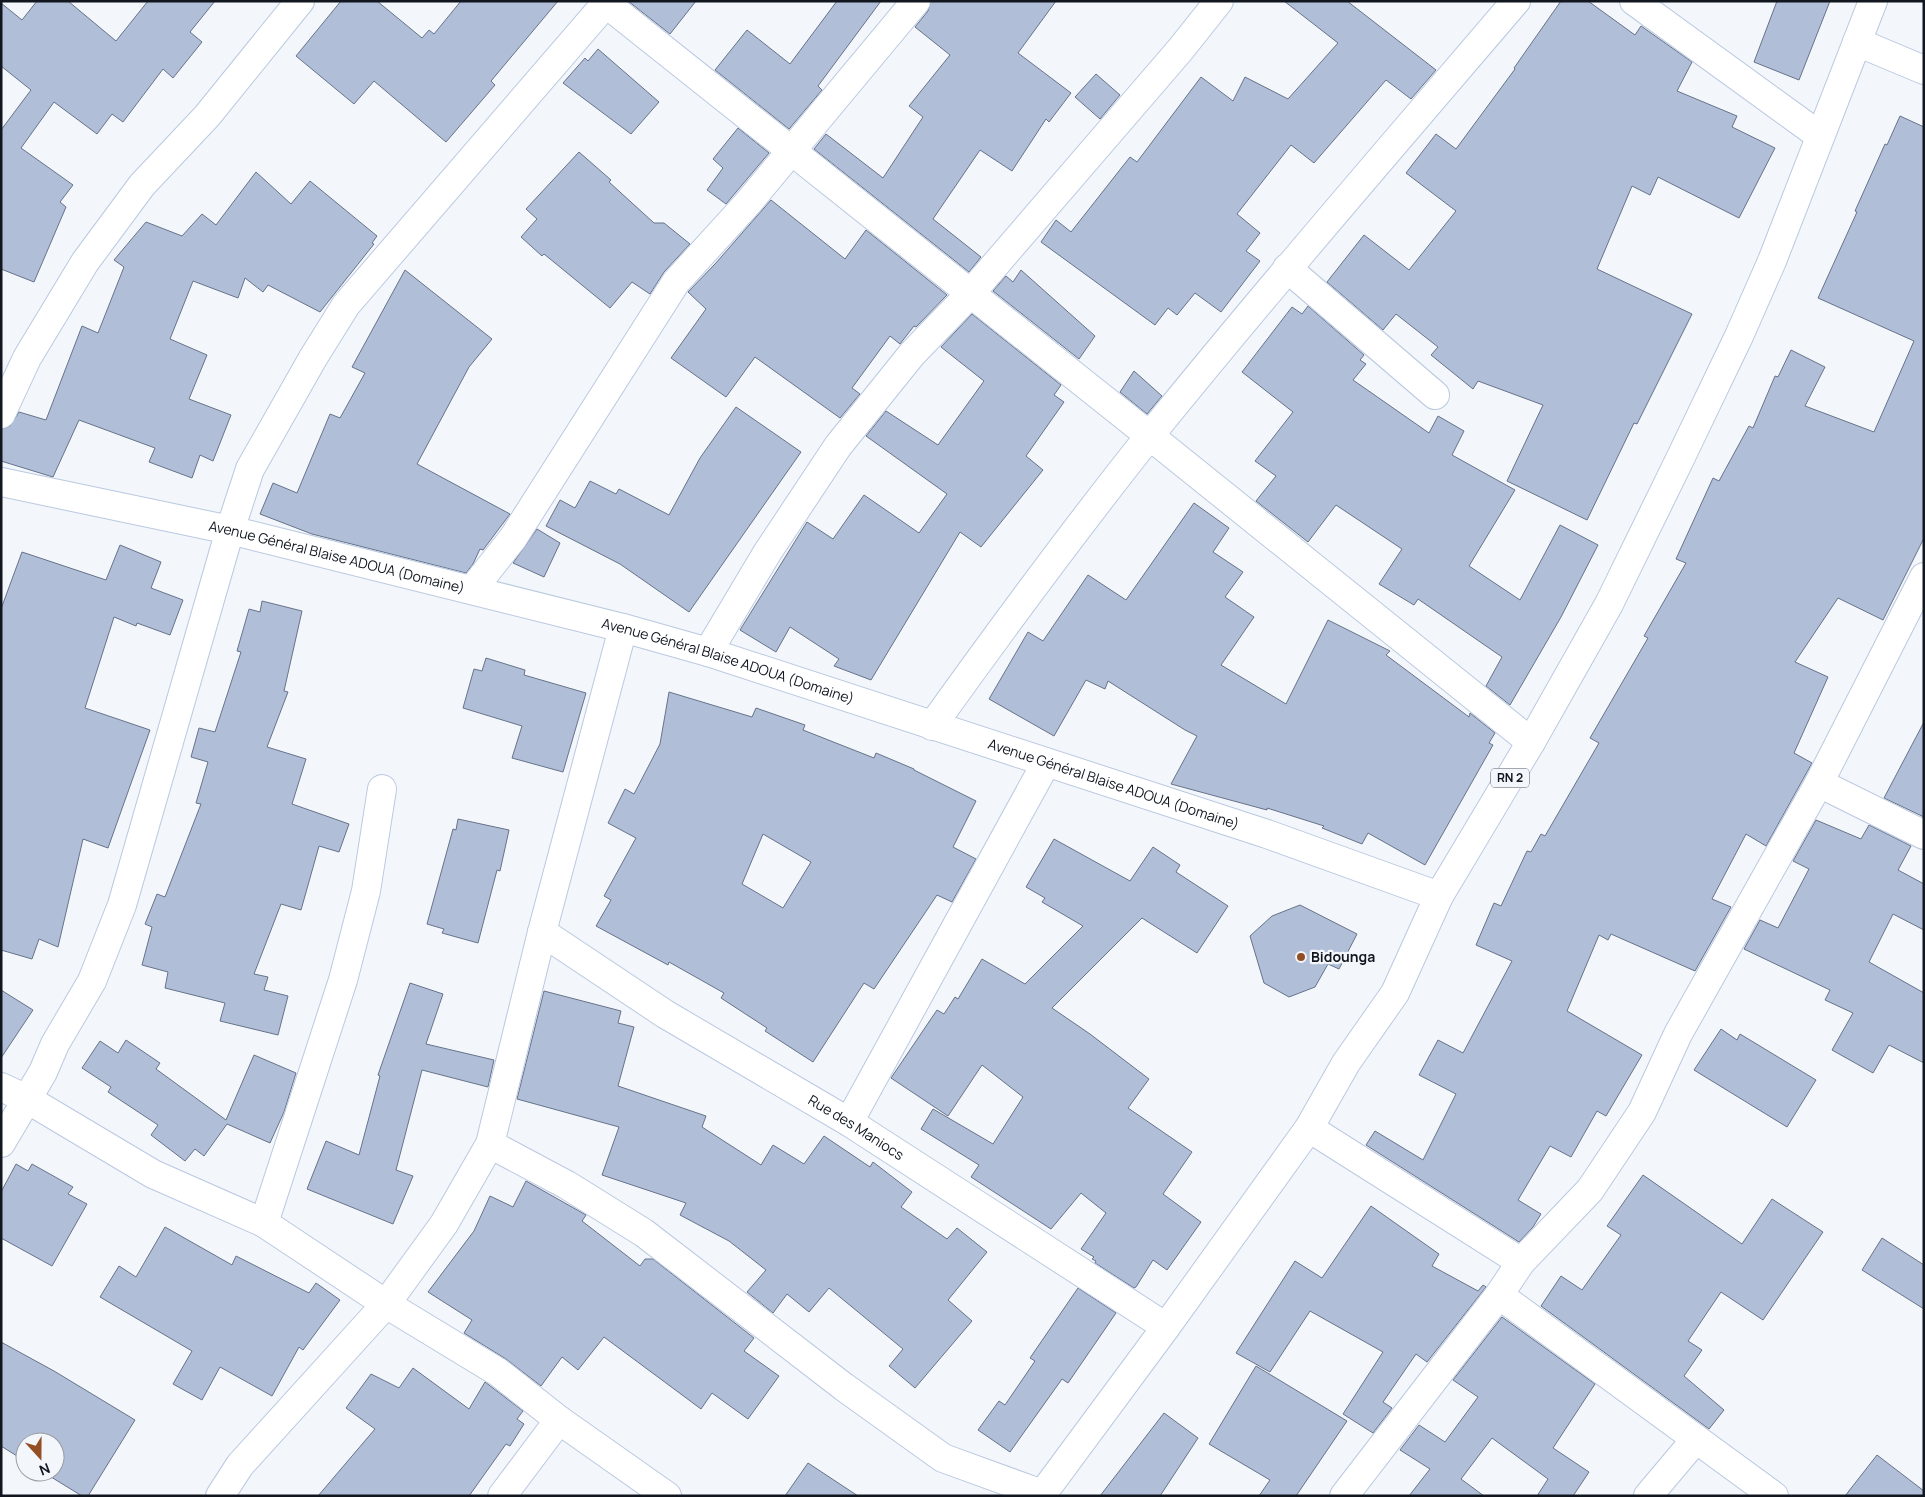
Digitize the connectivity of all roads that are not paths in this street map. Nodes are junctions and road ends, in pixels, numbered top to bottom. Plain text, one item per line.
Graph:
1 (300, 1) edge
2 (916, 1) edge
3 (1219, 1) edge
4 (1516, 1) edge
5 (1634, 1) edge
6 (1873, 1) edge
7 (606, 2) edge
8 (1857, 42) junction
9 (1924, 70) edge
10 (1820, 136) junction
11 (790, 152) junction
12 (1287, 268) junction
13 (970, 294) junction
14 (1435, 395) dead end
15 (1, 414) edge
16 (1150, 436) junction
17 (1, 482) edge
18 (230, 530) junction
19 (1924, 577) edge
20 (472, 590) junction
21 (623, 628) junction
22 (708, 652) junction
23 (932, 726) junction
24 (1531, 742) junction
25 (1046, 763) junction
26 (1819, 784) junction
27 (382, 789) dead end
28 (1924, 835) edge
29 (1439, 896) junction
30 (542, 932) junction
31 (1, 1087) edge
32 (27, 1099) junction
33 (848, 1122) junction
34 (1308, 1128) junction
35 (1, 1143) edge
36 (490, 1144) junction
37 (264, 1223) junction
38 (1521, 1262) junction
39 (1499, 1296) junction
40 (386, 1304) junction
41 (1166, 1327) junction
42 (559, 1420) junction
43 (1696, 1439) junction
44 (1042, 1495) edge
45 (220, 1496) edge
46 (502, 1496) edge
47 (667, 1496) edge
48 (1344, 1496) edge
49 (1648, 1496) edge
50 (1774, 1496) edge

1 - 15 main road
2 - 11 main road
3 - 13 main road
4 - 12 main road
5 - 10 main road
6 - 8 main road, RN 2
7 - 11 main road
7 - 18 main road
8 - 9 main road
8 - 10 main road, RN 2
10 - 24 main road, RN 2
11 - 13 main road
11 - 20 main road
12 - 14 main road
12 - 16 main road
13 - 16 main road
13 - 22 main road
16 - 23 main road
16 - 24 main road
17 - 18 main road, Avenue Général Blaise ADOUA (Domaine)
18 - 20 main road, Avenue Général Blaise ADOUA (Domaine)
18 - 32 main road
19 - 26 main road
20 - 21 main road, Avenue Général Blaise ADOUA (Domaine)
21 - 22 main road, Avenue Général Blaise ADOUA (Domaine)
21 - 30 main road
22 - 23 main road, Avenue Général Blaise ADOUA (Domaine)
23 - 25 main road, Avenue Général Blaise ADOUA (Domaine)
24 - 29 main road, RN 2
25 - 29 main road, Avenue Général Blaise ADOUA (Domaine)
25 - 33 main road
26 - 28 main road
26 - 38 main road
27 - 37 main road
29 - 34 main road, RN 2
30 - 33 main road, Rue des Maniocs
30 - 36 main road
31 - 32 main road
32 - 35 main road
32 - 37 main road
33 - 41 main road, Rue des Maniocs
34 - 38 main road
34 - 41 main road, RN 2
36 - 40 main road
36 - 44 main road
37 - 40 main road
38 - 39 main road
39 - 43 main road
39 - 48 main road
40 - 42 main road
40 - 45 main road
41 - 44 main road, RN 2
42 - 46 main road
42 - 47 main road
43 - 49 main road
43 - 50 main road

